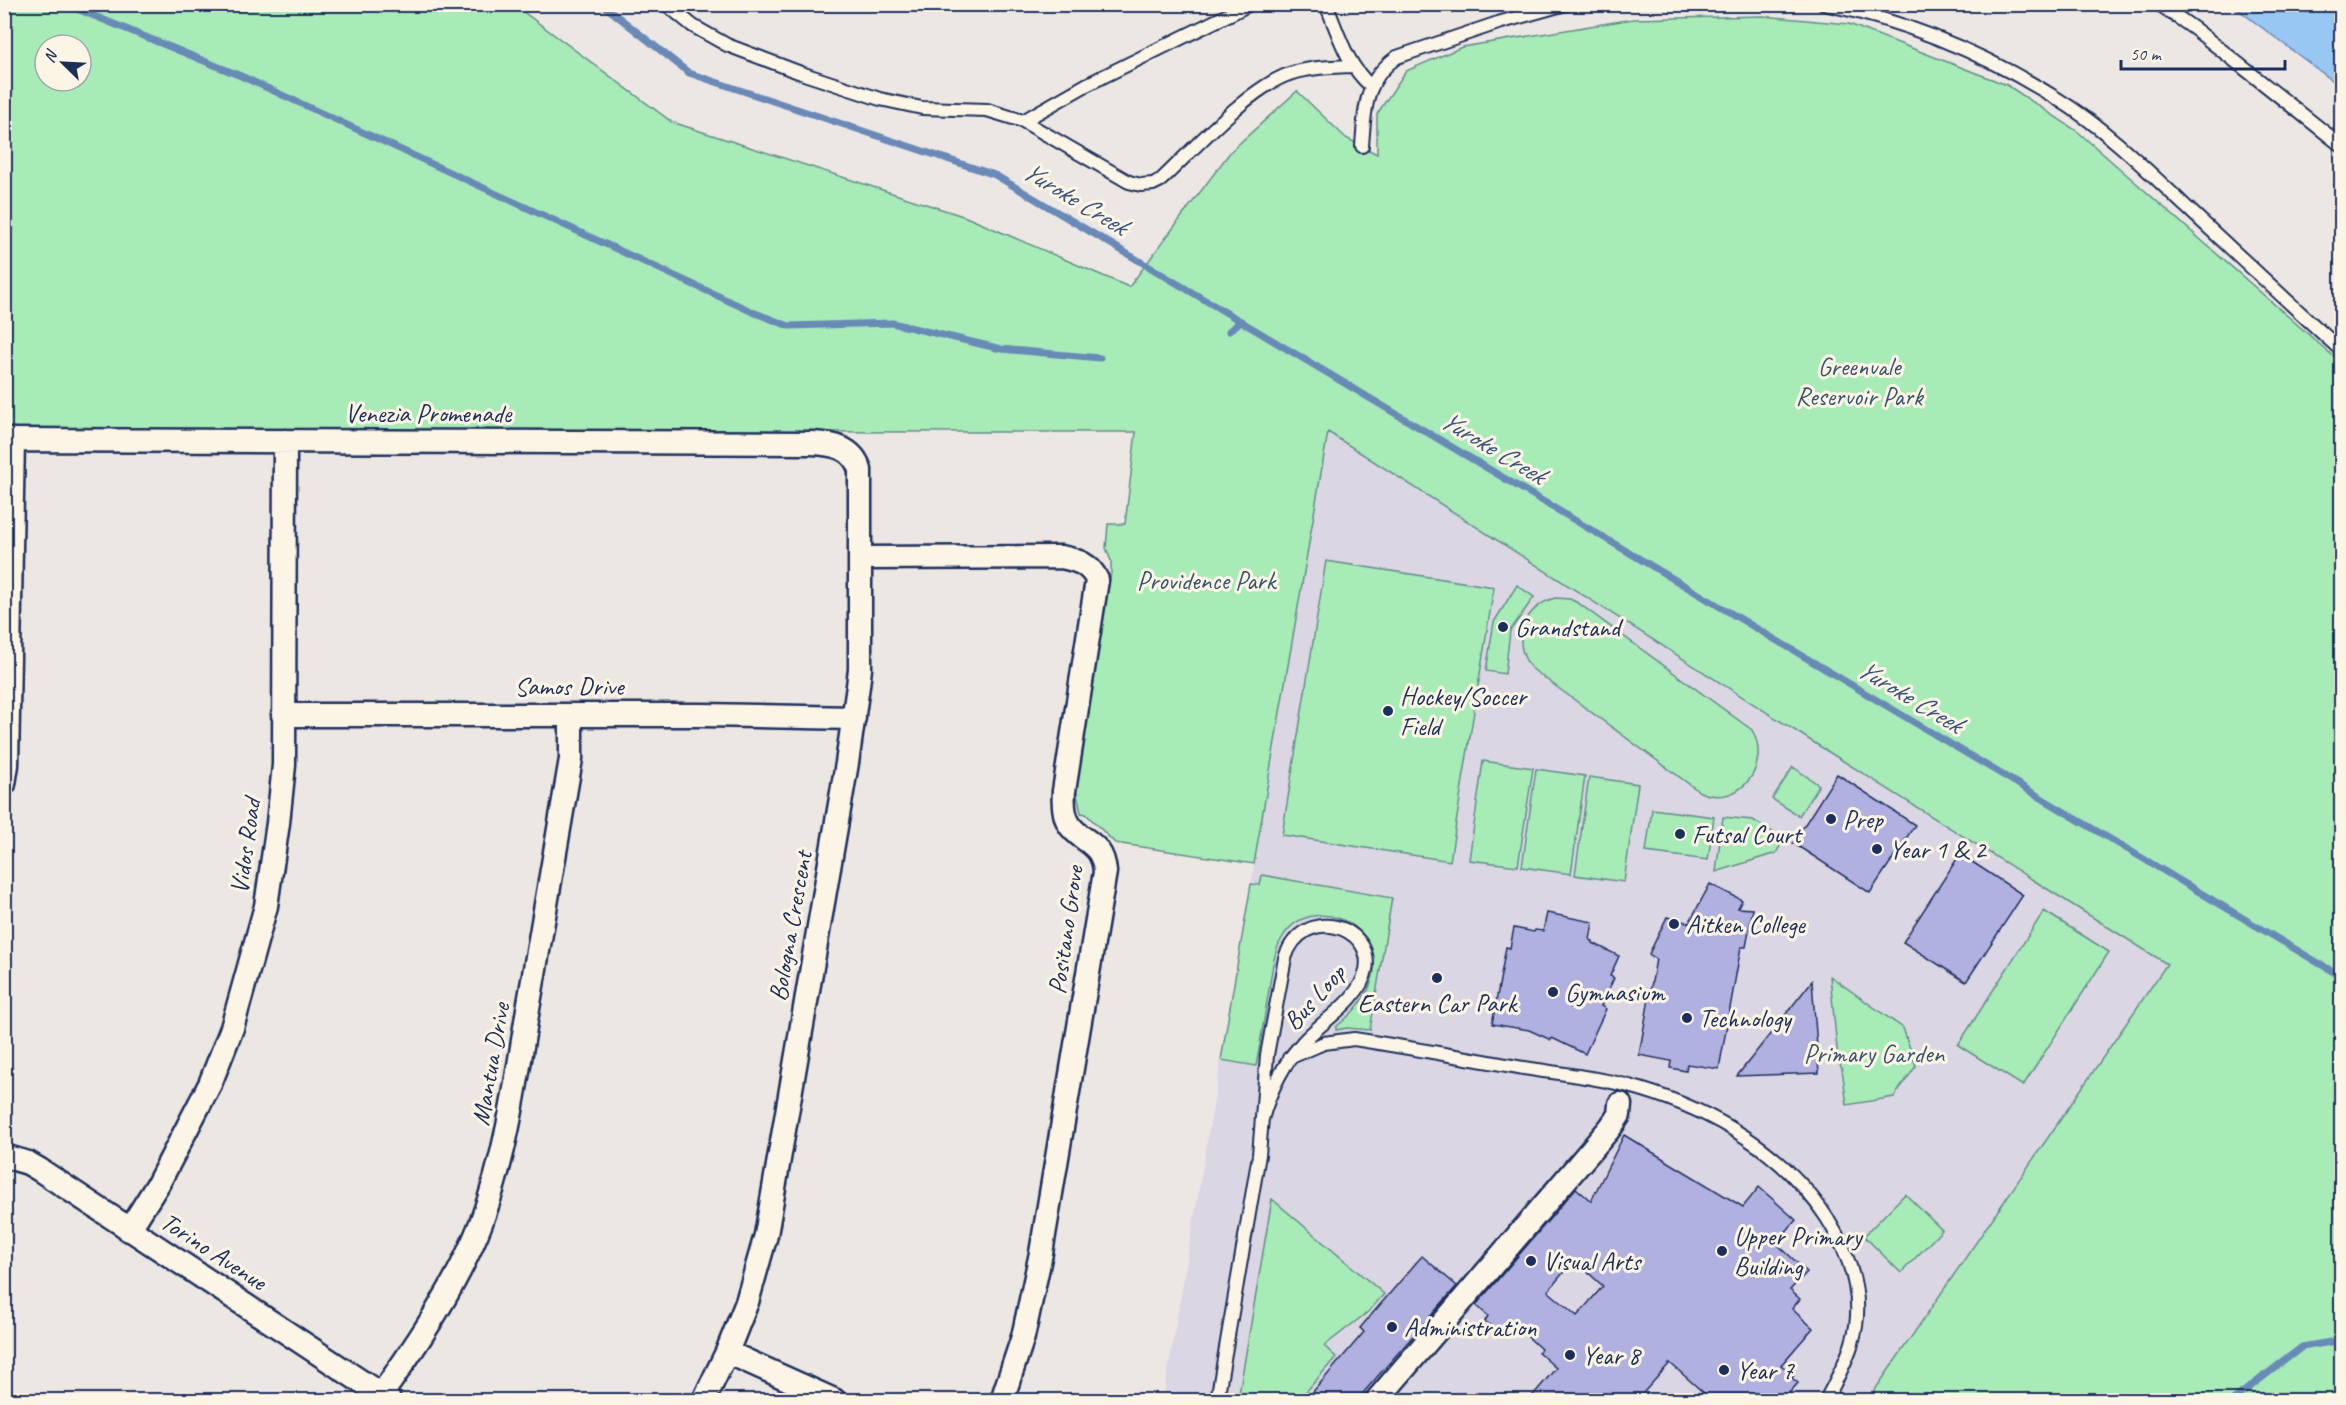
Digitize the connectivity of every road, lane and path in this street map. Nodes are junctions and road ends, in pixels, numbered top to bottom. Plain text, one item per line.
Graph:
1 (666, 4) edge
2 (1250, 4) edge
3 (1326, 4) edge
4 (1566, 4) edge
5 (1824, 4) edge
6 (2159, 4) edge
7 (1353, 66) junction
8 (1371, 86) junction
9 (1023, 121) junction
10 (1362, 146) dead end
11 (2342, 146) edge
12 (2342, 351) edge
13 (9, 440) edge
14 (285, 441) junction
15 (849, 452) joint
16 (861, 558) junction
17 (283, 715) junction
18 (571, 715) junction
19 (854, 718) junction
20 (4, 784) edge
21 (1289, 1058) junction
22 (1620, 1104) dead end
23 (1263, 1119) junction
24 (4, 1156) edge
25 (129, 1230) junction
26 (727, 1352) junction
27 (385, 1398) edge
28 (704, 1401) edge
29 (834, 1401) edge
30 (1002, 1401) edge
31 (1217, 1401) edge
32 (1377, 1401) edge
33 (1826, 1401) edge

1 - 9 lane
2 - 9 lane
3 - 7 lane
4 - 8 lane
5 - 12 lane
6 - 11 lane
7 - 8 lane
7 - 9 lane
8 - 10 lane
13 - 14 street, Venezia Promenade
13 - 20 street
14 - 15 street, Venezia Promenade
14 - 17 street, Vidos Road
15 - 16 street, Bologna Crescent
16 - 19 street, Bologna Crescent
16 - 30 street, Positano Grove
17 - 18 street, Samos Drive
17 - 25 street, Vidos Road
18 - 19 street, Samos Drive
18 - 27 street, Mantua Drive
19 - 26 street, Bologna Crescent
21 - 23 lane, Bus Loop
21 - 23 lane, Bus Loop
21 - 33 lane
22 - 32 street
23 - 31 lane
24 - 25 street, Torino Avenue
25 - 27 street, Torino Avenue
26 - 28 street, Bologna Crescent
26 - 29 street

